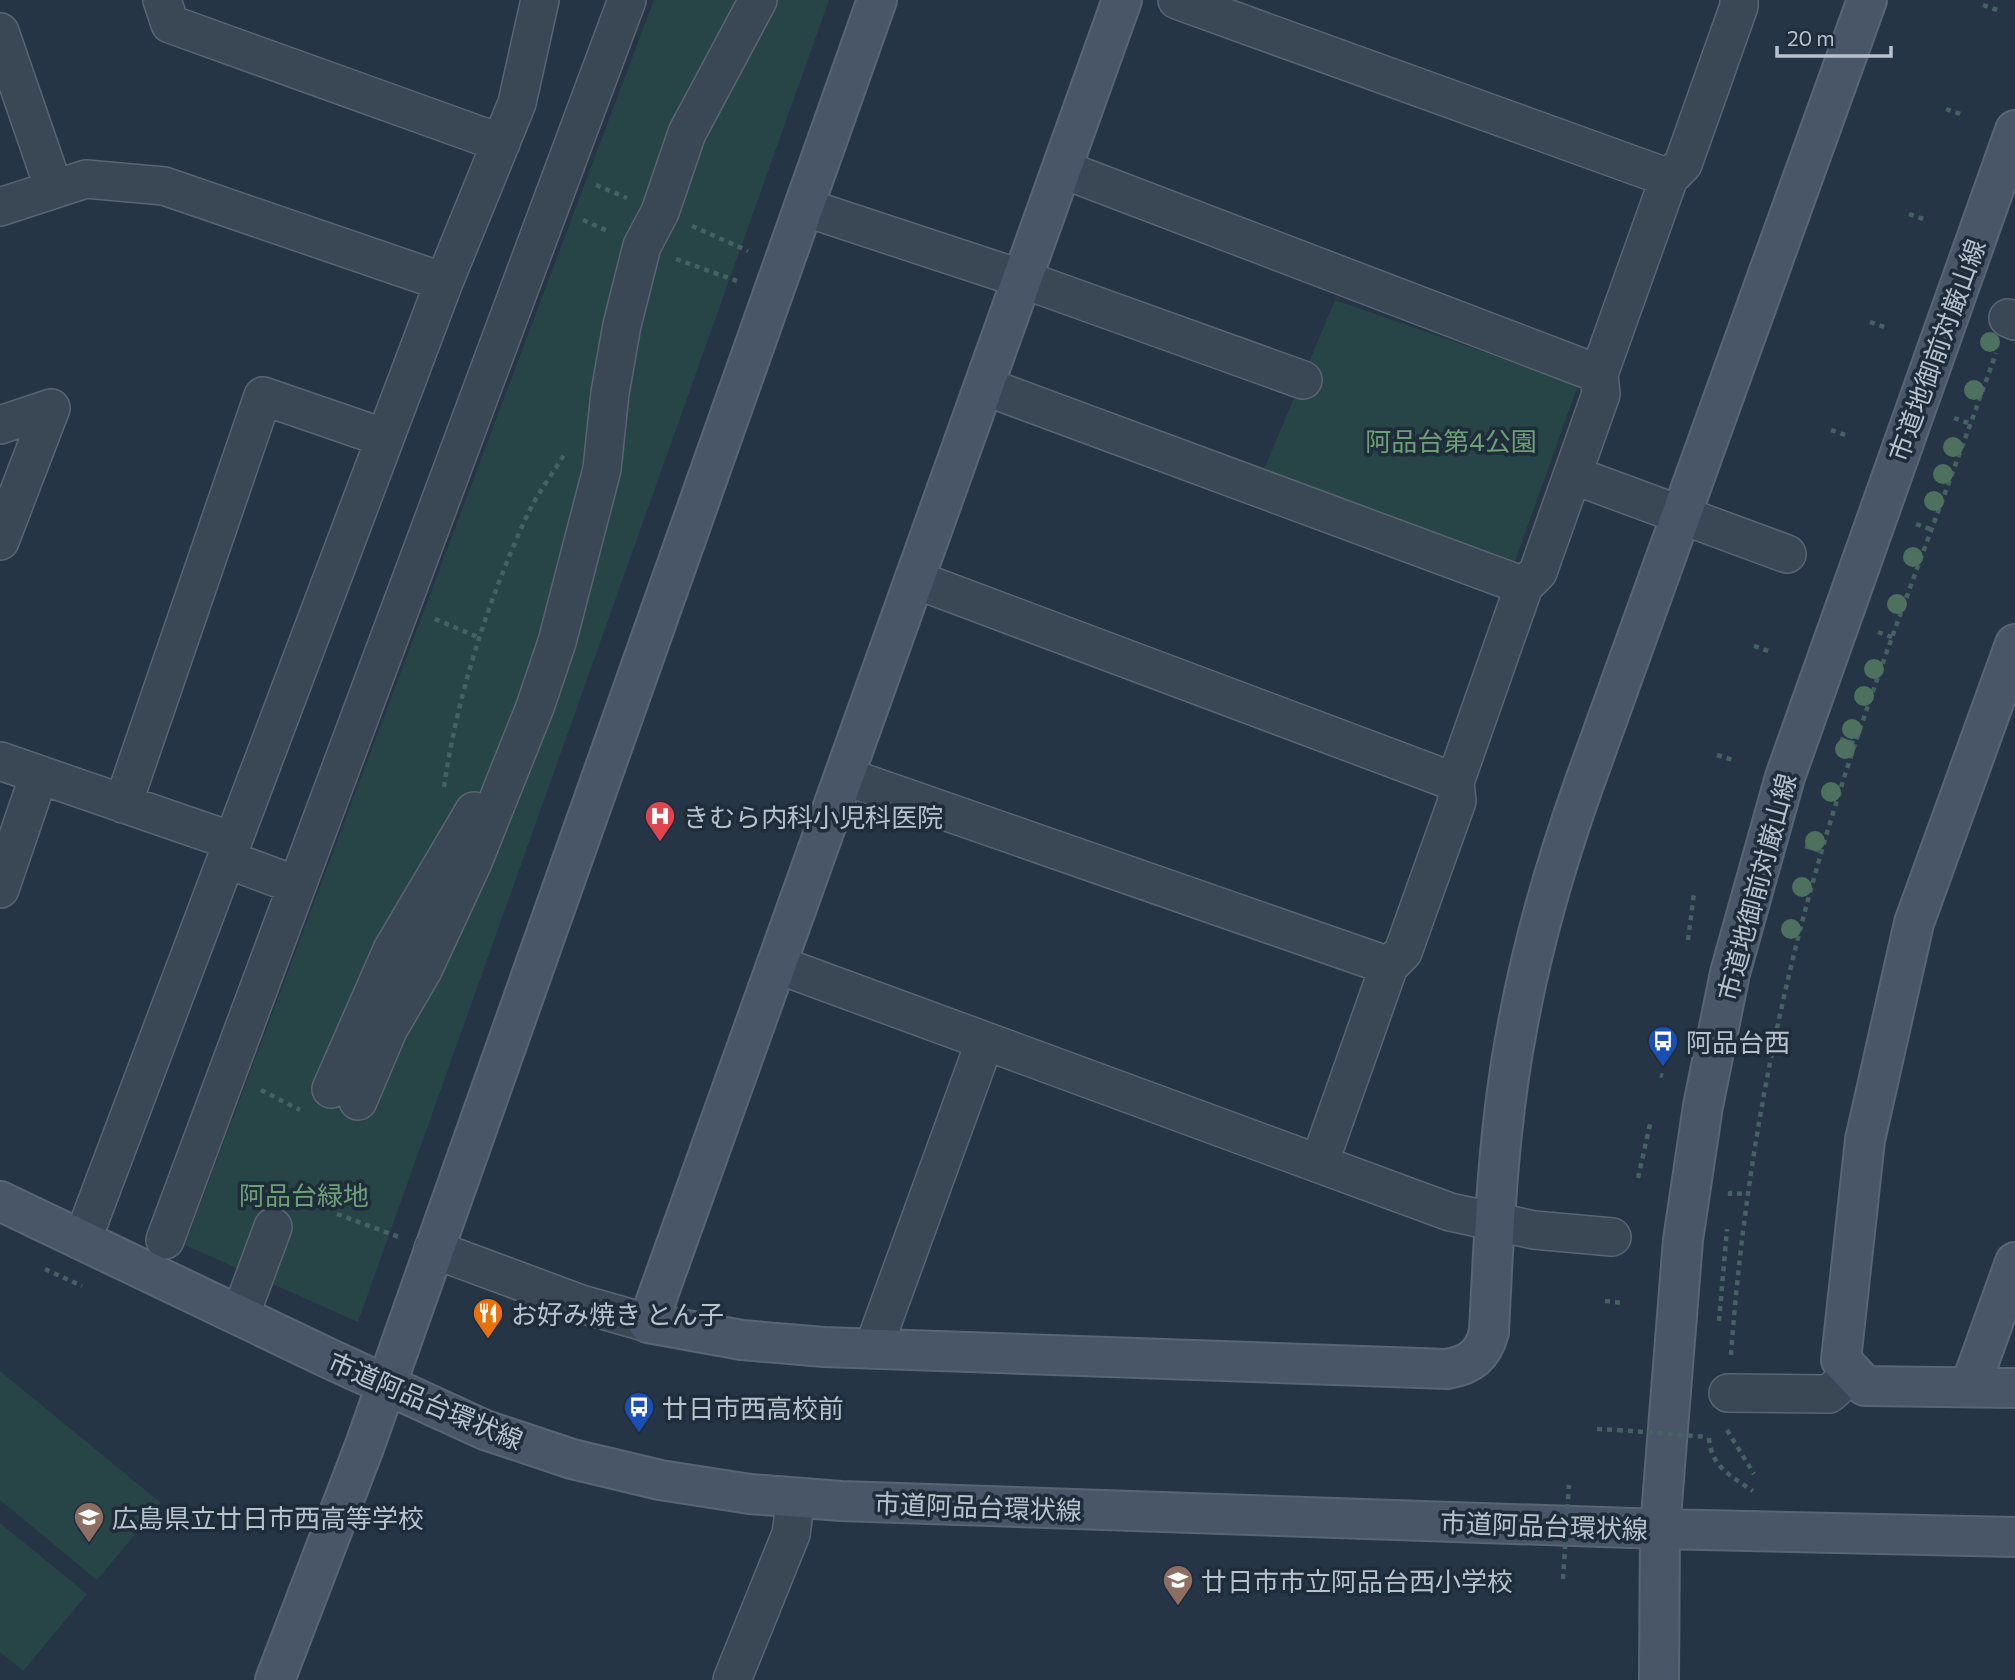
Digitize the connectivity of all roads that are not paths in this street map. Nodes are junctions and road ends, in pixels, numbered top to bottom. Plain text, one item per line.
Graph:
1 (162, 0) edge
2 (540, 0) edge
3 (627, 0) edge
4 (743, 0) edge
5 (758, 0) edge
6 (877, 0) edge
7 (1122, 0) edge
8 (1177, 0) edge
9 (1739, 0) edge
10 (1867, 0) edge
11 (0, 32) edge
12 (727, 55) junction
13 (2015, 130) edge
14 (501, 143) junction
15 (1062, 169) junction
16 (1669, 178) junction
17 (54, 189) junction
18 (0, 207) edge
19 (804, 207) junction
20 (1022, 279) junction
21 (444, 282) junction
22 (1599, 374) junction
23 (1303, 380) dead end
24 (984, 386) junction
25 (0, 425) edge
26 (385, 438) junction
27 (1573, 475) junction
28 (1681, 514) junction
29 (0, 541) edge
30 (1787, 554) dead end
31 (914, 579) junction
32 (1524, 586) junction
33 (2015, 644) edge
34 (0, 761) edge
35 (39, 775) junction
36 (844, 776) junction
37 (1455, 782) junction
38 (123, 804) junction
39 (229, 850) junction
40 (296, 886) junction
41 (0, 889) edge
42 (776, 964) junction
43 (1389, 966) junction
44 (985, 1041) junction
45 (331, 1101) road end
46 (1319, 1164) junction
47 (0, 1201) edge
48 (1495, 1221) junction
49 (273, 1227) dead end
50 (1612, 1237) dead end
51 (165, 1240) dead end
52 (82, 1241) junction
53 (418, 1244) junction
54 (2015, 1262) edge
55 (240, 1316) junction
56 (648, 1323) junction
57 (873, 1349) junction
58 (1853, 1373) junction
59 (385, 1385) junction
60 (1970, 1387) junction
61 (2015, 1388) edge
62 (1728, 1393) road end
63 (796, 1497) junction
64 (1660, 1529) junction
65 (2015, 1537) edge
66 (275, 1680) edge
67 (732, 1680) edge
68 (1659, 1680) edge

1 - 14 street
2 - 14 street
3 - 40 street
4 - 12 street
5 - 12 street
6 - 19 street
7 - 15 street
8 - 16 street
9 - 16 street
10 - 28 street
11 - 17 street
12 - 45 street
13 - 64 street, 市道地御前対厳山線
14 - 21 street
15 - 20 street
15 - 22 street
16 - 22 street
17 - 18 street
17 - 21 street
19 - 20 street
19 - 53 street
20 - 23 street
20 - 24 street
21 - 26 street
22 - 27 street
24 - 31 street
24 - 32 street
25 - 29 street
26 - 38 street
26 - 39 street
27 - 28 street
27 - 32 street
28 - 30 street
28 - 48 street
31 - 36 street
31 - 37 street
32 - 37 street
33 - 58 street
34 - 35 street
35 - 38 street
35 - 41 street
36 - 42 street
36 - 43 street
37 - 43 street
38 - 39 street
39 - 40 street
39 - 52 street
40 - 51 street
42 - 44 street
42 - 56 street
43 - 46 street
44 - 46 street
44 - 57 street
46 - 48 street
47 - 52 street, 市道阿品台環状線
48 - 50 street
48 - 57 street
49 - 55 street
52 - 55 street, 市道阿品台環状線
53 - 56 street
53 - 59 street
54 - 60 street
55 - 59 street, 市道阿品台環状線
56 - 57 street
58 - 60 street
58 - 62 street
59 - 63 street, 市道阿品台環状線
59 - 66 street
60 - 61 street
63 - 64 street, 市道阿品台環状線
63 - 67 street
64 - 65 street, 市道阿品台環状線
64 - 68 street, 市道地御前対厳山線

